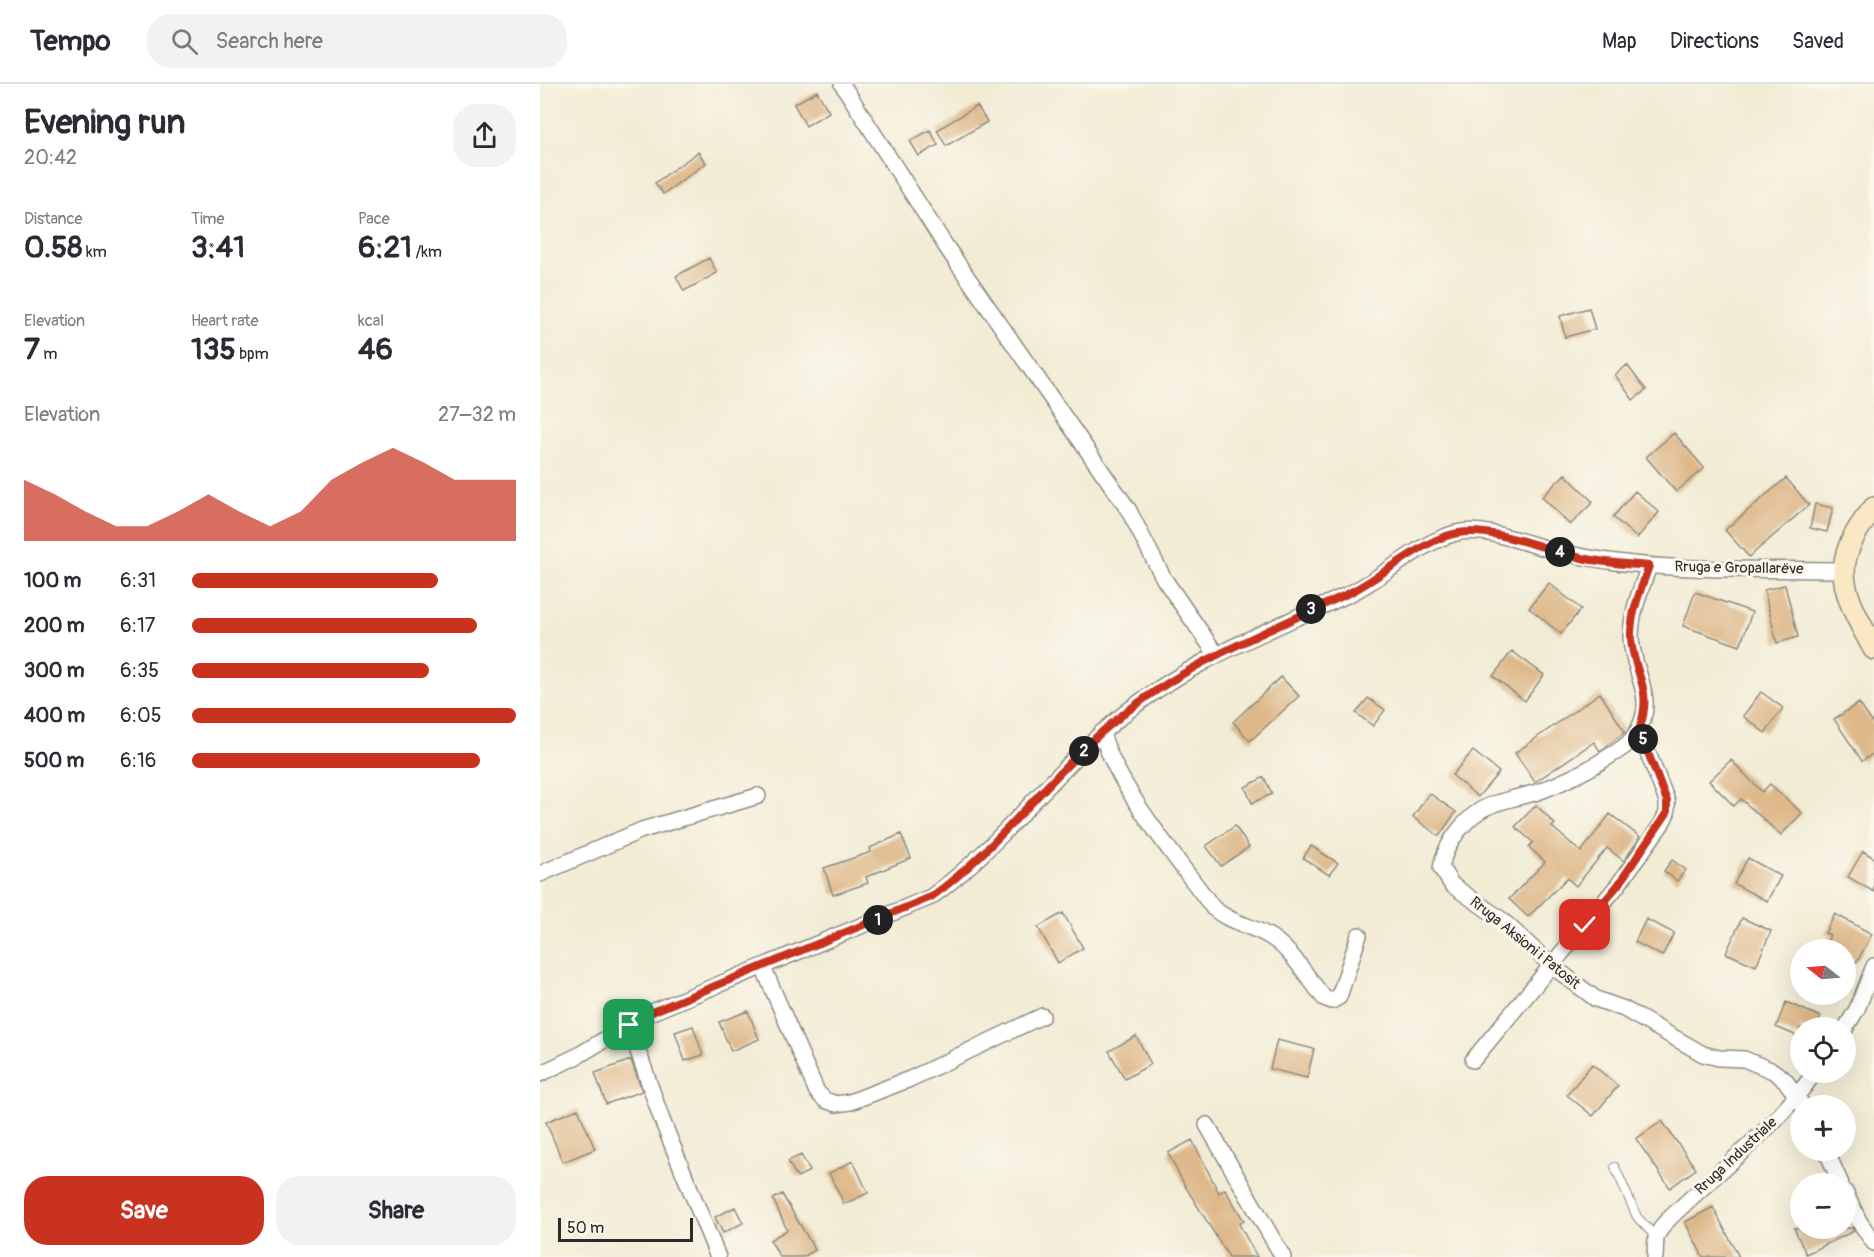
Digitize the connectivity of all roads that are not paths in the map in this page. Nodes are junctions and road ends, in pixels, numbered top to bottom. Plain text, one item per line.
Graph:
1 (843, 84) edge
2 (1874, 508) edge
3 (1649, 566) junction
4 (1843, 570) junction
5 (1874, 649) edge
6 (1216, 654) junction
7 (1639, 730) junction
8 (1102, 732) junction
9 (758, 796) dead end
10 (540, 874) edge
11 (1359, 935) dead end
12 (1552, 966) junction
13 (1874, 966) edge
14 (763, 967) junction
15 (1041, 1016) dead end
16 (1852, 1017) edge
17 (629, 1025) junction
18 (1473, 1060) dead end
19 (540, 1074) edge
20 (1795, 1095) edge
21 (1790, 1111) edge
22 (1207, 1125) dead end
23 (1615, 1167) dead end
24 (1856, 1215) edge
25 (1656, 1237) junction
26 (1874, 1243) edge
27 (718, 1257) edge
28 (1283, 1257) edge
29 (1654, 1257) edge

1 - 6 street
2 - 4 main road
3 - 4 street, Rruga e Gropallarëve
3 - 6 street, Rruga e Gropallarëve
3 - 7 street
4 - 5 main road
6 - 8 street, Rruga e Gropallarëve
7 - 12 street
7 - 12 street, Rruga Aksioni i Patosit
8 - 11 street
8 - 14 street, Rruga e Gropallarëve
9 - 10 street
12 - 18 street
12 - 20 street, Rruga Aksioni i Patosit
13 - 16 street
14 - 15 street
14 - 17 street, Rruga e Gropallarëve
17 - 19 street, Rruga e Gropallarëve
17 - 27 street
21 - 25 street, Rruga Industriale
22 - 28 street
23 - 25 lane
24 - 26 street
25 - 29 street

